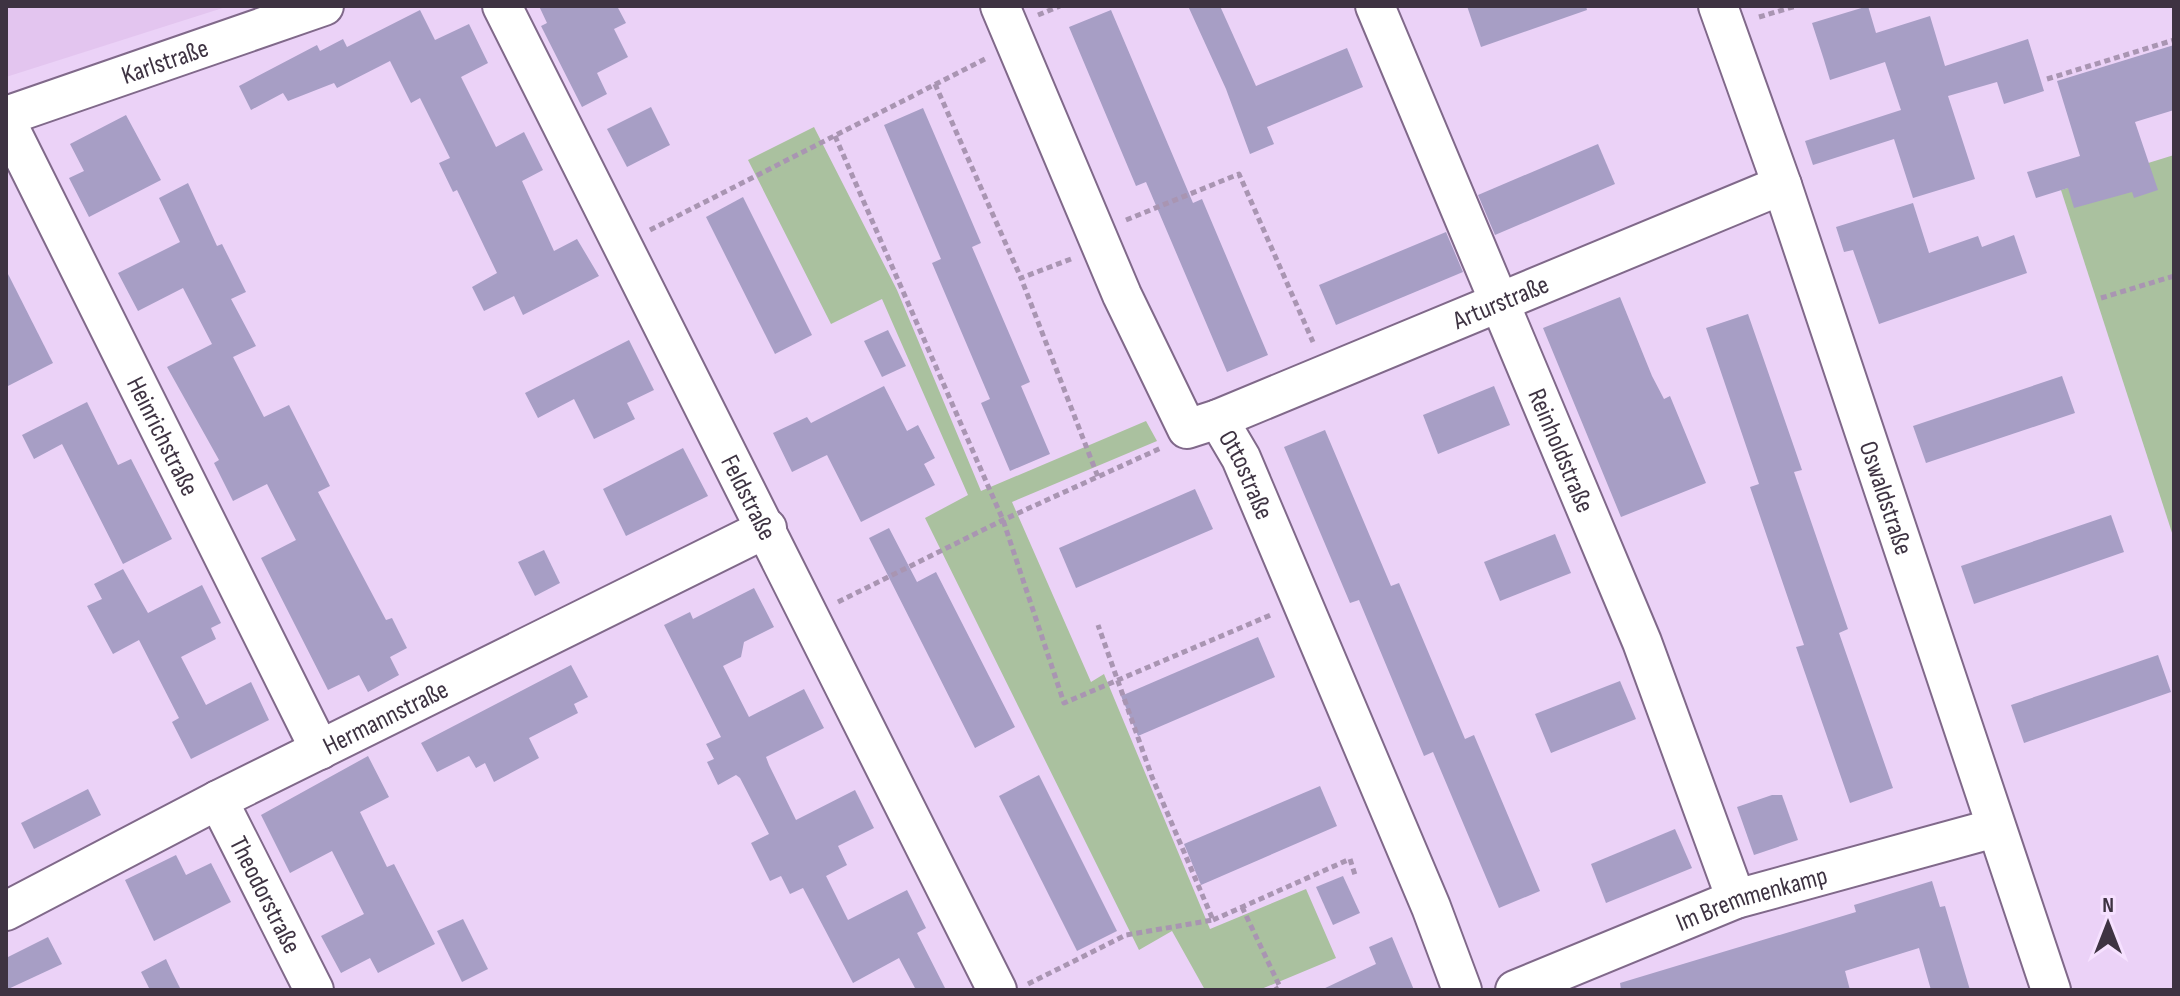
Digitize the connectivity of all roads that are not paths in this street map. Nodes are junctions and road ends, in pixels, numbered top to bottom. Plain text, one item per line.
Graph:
1 (324, 6) edge
2 (502, 6) edge
3 (1000, 6) edge
4 (1375, 6) edge
5 (1718, 6) edge
6 (6, 119) edge
7 (1782, 185) junction
8 (1500, 303) junction
9 (1203, 424) junction
10 (767, 528) junction
11 (320, 750) junction
12 (218, 800) junction
13 (1995, 828) junction
14 (1736, 899) junction
15 (6, 911) edge
16 (314, 990) edge
17 (997, 990) edge
18 (1462, 990) edge
19 (1515, 990) edge
20 (2051, 990) edge

1 - 6 street, Karlstraße
2 - 10 street, Feldstraße
3 - 9 street, Ottostraße
4 - 8 street, Reinholdstraße
5 - 7 street, Oswaldstraße
6 - 11 street, Heinrichstraße
7 - 8 street, Arturstraße
7 - 13 street, Oswaldstraße
8 - 9 street, Arturstraße
8 - 14 street, Reinholdstraße
9 - 18 street, Ottostraße
10 - 11 street, Hermannstraße
10 - 17 street, Feldstraße
11 - 12 street, Hermannstraße
12 - 15 street, Hermannstraße
12 - 16 street, Theodorstraße
13 - 14 street, Im Bremmenkamp
13 - 20 street, Oswaldstraße
14 - 19 street, Im Bremmenkamp

